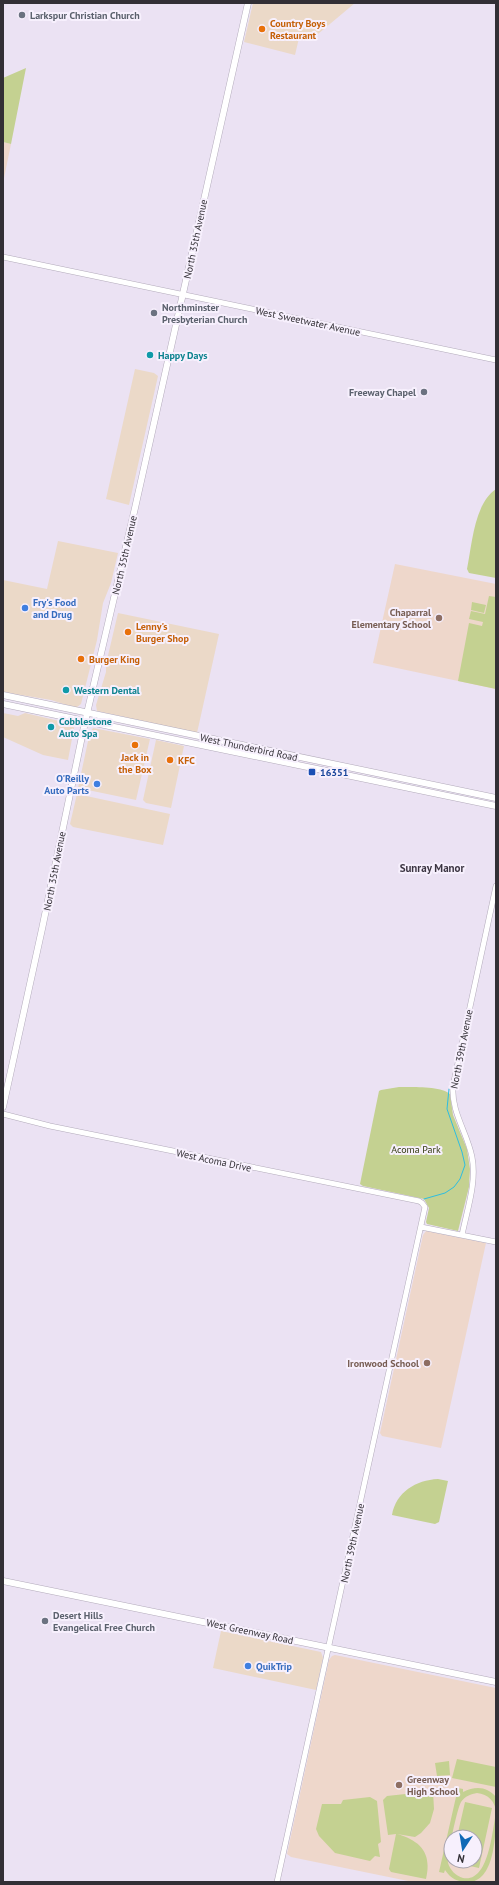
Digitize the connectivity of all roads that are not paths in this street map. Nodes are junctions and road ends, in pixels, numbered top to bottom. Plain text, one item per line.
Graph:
1 (248, 3) edge
2 (3, 257) edge
3 (183, 295) junction
4 (496, 360) edge
5 (3, 695) edge
6 (24, 699) junction
7 (3, 703) edge
8 (87, 713) junction
9 (85, 722) junction
10 (496, 798) edge
11 (496, 806) edge
12 (496, 886) edge
13 (3, 1107) edge
14 (3, 1114) edge
15 (424, 1205) joint
16 (421, 1227) junction
17 (462, 1235) junction
18 (496, 1242) edge
19 (3, 1581) edge
20 (329, 1647) junction
21 (496, 1682) edge
22 (277, 1882) edge

1 - 3 main road, North 35th Avenue
2 - 3 street, West Sweetwater Avenue
3 - 4 street, West Sweetwater Avenue
3 - 8 main road, North 35th Avenue
5 - 6 main road, West Thunderbird Road
6 - 7 main road
6 - 8 main road, West Thunderbird Road
7 - 9 main road, West Thunderbird Road
8 - 9 main road, North 35th Avenue
8 - 10 main road, West Thunderbird Road
9 - 11 main road, West Thunderbird Road
9 - 13 main road, North 35th Avenue
12 - 17 street, North 39th Avenue
14 - 15 street, West Acoma Drive
15 - 16 street, North 39th Avenue
16 - 17 street
16 - 20 street, North 39th Avenue
17 - 18 street
19 - 20 main road, West Greenway Road
20 - 21 main road, West Greenway Road
20 - 22 street, North 39th Avenue

